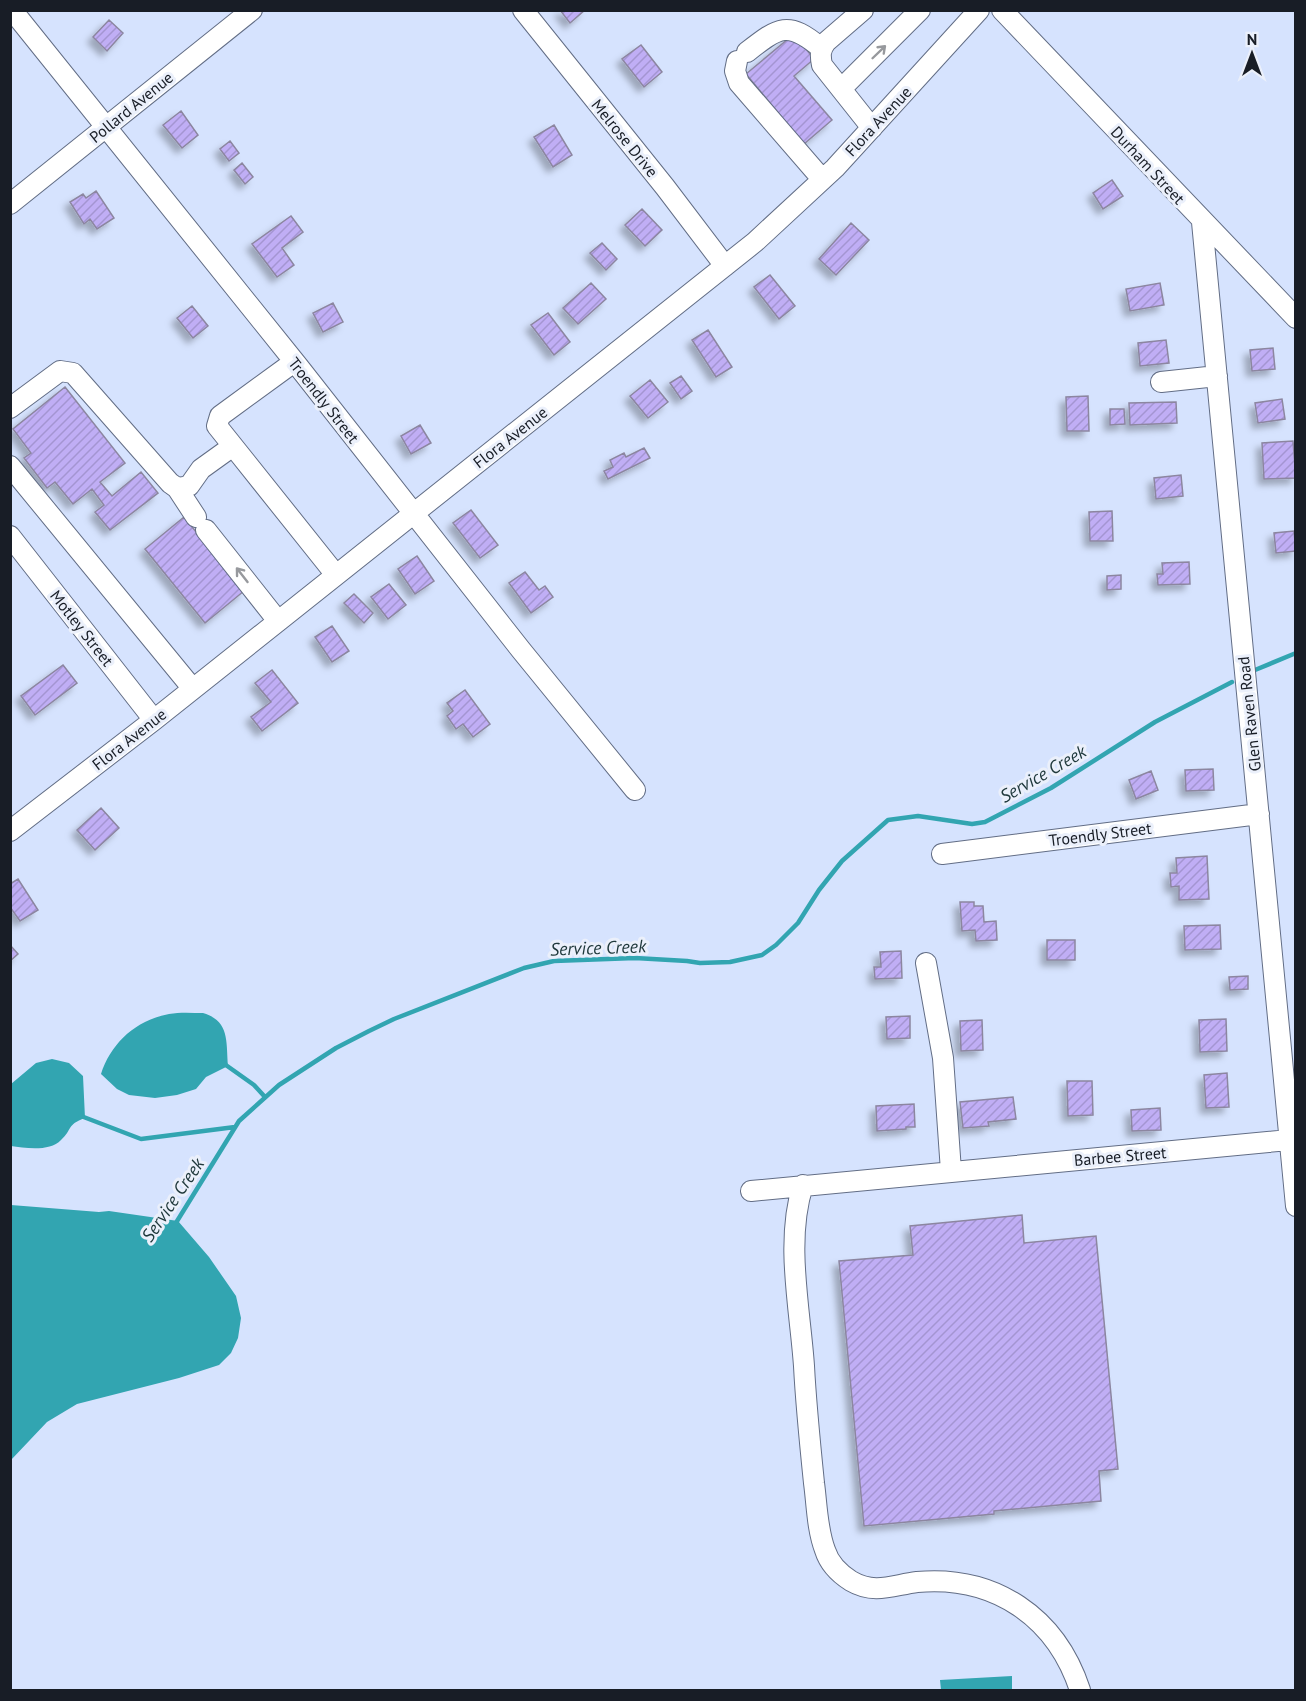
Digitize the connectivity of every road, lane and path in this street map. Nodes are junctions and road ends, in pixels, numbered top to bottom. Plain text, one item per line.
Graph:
1 (12, 10) edge
2 (252, 10) edge
3 (523, 10) edge
4 (863, 10) edge
5 (980, 10) edge
6 (1002, 10) edge
7 (919, 13) edge
8 (821, 48) junction
9 (841, 89) junction
10 (105, 127) junction
11 (872, 128) junction
12 (822, 179) junction
13 (10, 204) edge
14 (1202, 222) junction
15 (725, 266) junction
16 (1296, 318) edge
17 (294, 362) junction
18 (1217, 376) junction
19 (1161, 382) dead end
20 (10, 408) edge
21 (233, 446) junction
22 (10, 466) edge
23 (177, 488) junction
24 (413, 514) junction
25 (10, 536) edge
26 (336, 575) junction
27 (278, 621) junction
28 (193, 689) junction
29 (154, 720) junction
30 (635, 790) dead end
31 (1259, 814) junction
32 (10, 831) edge
33 (942, 854) dead end
34 (926, 963) dead end
35 (1289, 1140) junction
36 (951, 1171) junction
37 (803, 1185) junction
38 (751, 1191) dead end
39 (1296, 1206) edge
40 (1080, 1690) edge

1 - 10 street, Troendly Street
2 - 10 street, Pollard Avenue
3 - 15 street, Melrose Drive
4 - 8 street
5 - 11 street, Flora Avenue
6 - 14 street, Durham Street
9 -> 7 street
8 - 9 street
8 - 12 street
9 - 11 street
10 - 13 street, Pollard Avenue
10 - 17 street, Troendly Street
11 - 12 street, Flora Avenue
12 - 15 street, Flora Avenue
14 - 16 street, Durham Street
14 - 18 street, Glen Raven Road
15 - 24 street, Flora Avenue
17 - 21 street
17 - 24 street, Troendly Street
18 - 19 street
18 - 31 street, Glen Raven Road
20 - 23 street
21 - 23 street
21 - 26 street
22 - 28 street
27 -> 23 street
24 - 26 street, Flora Avenue
24 - 30 street, Troendly Street
25 - 29 street, Motley Street
26 - 27 street, Flora Avenue
27 - 28 street, Flora Avenue
28 - 29 street, Flora Avenue
29 - 32 street, Flora Avenue
31 - 33 street, Troendly Street
31 - 35 street, Glen Raven Road
34 - 36 street
35 - 36 street, Barbee Street
35 - 39 street, Glen Raven Road
36 - 37 street, Barbee Street
37 - 38 street, Barbee Street
37 - 40 street

